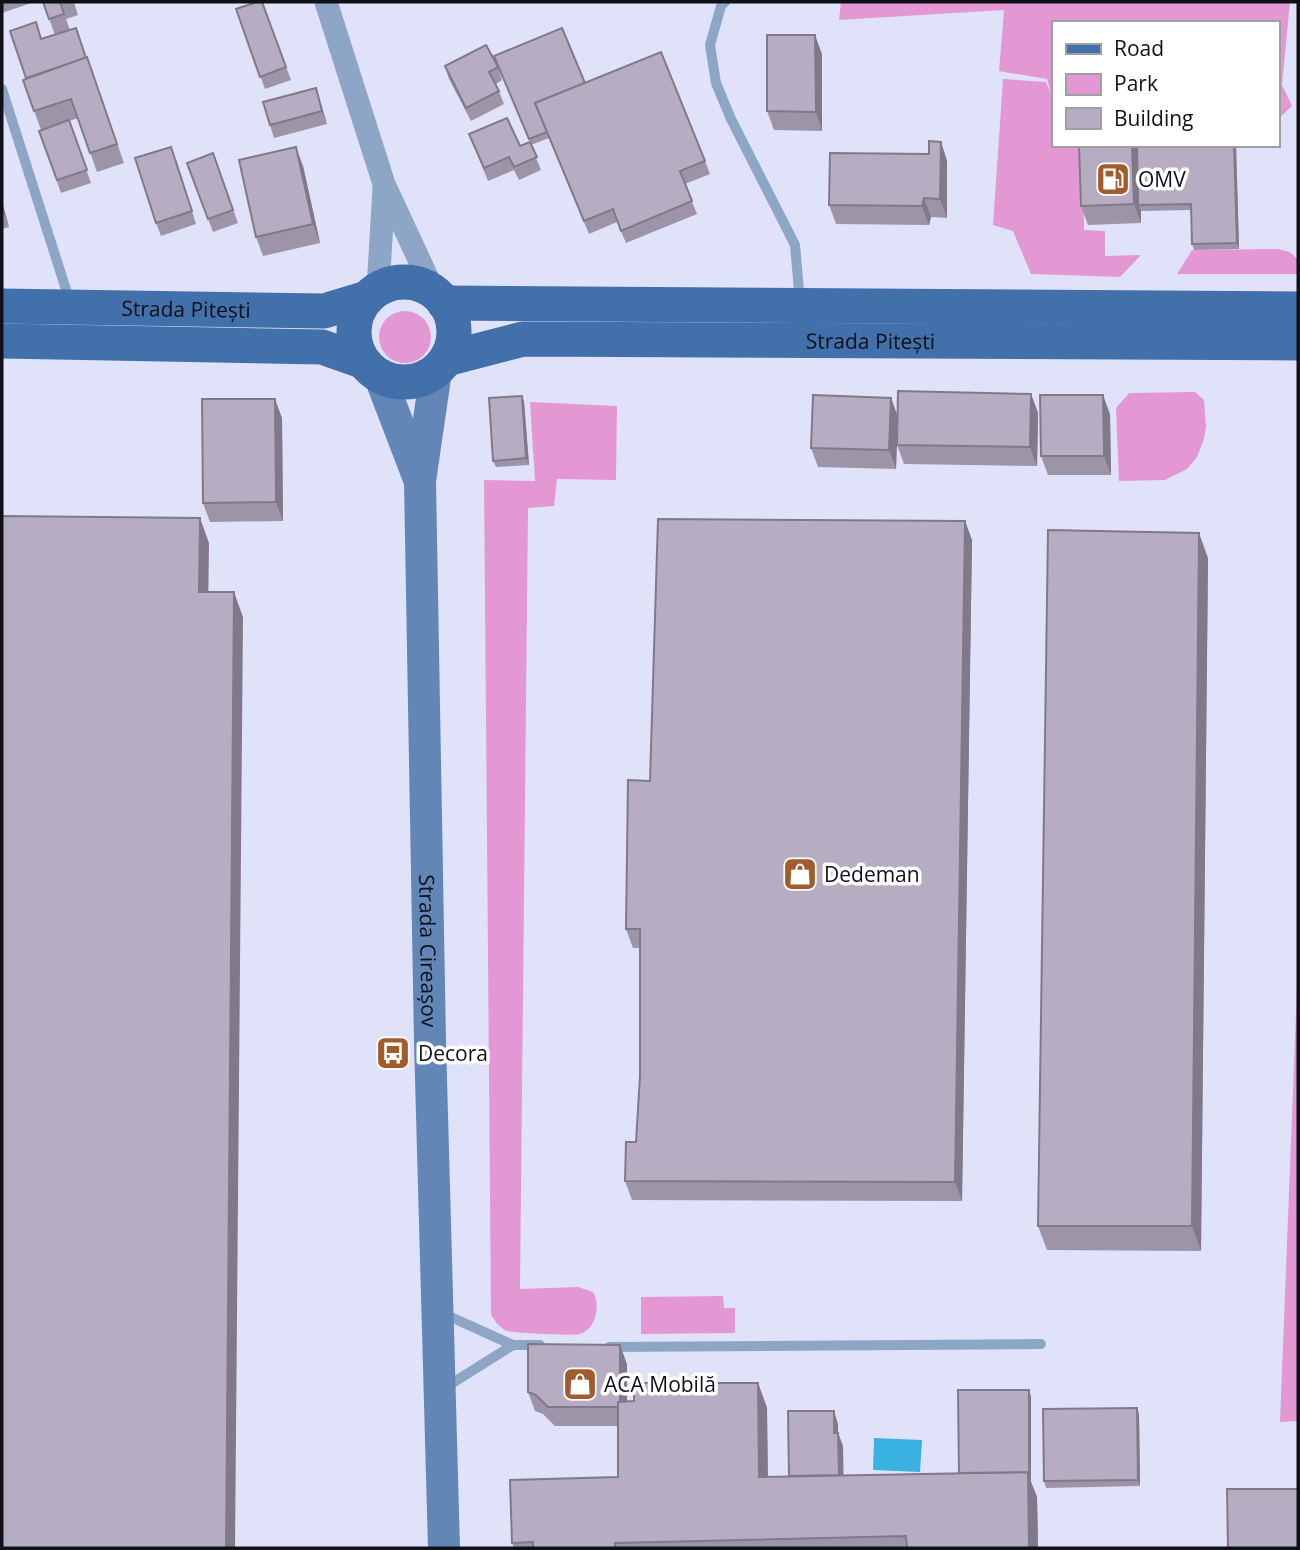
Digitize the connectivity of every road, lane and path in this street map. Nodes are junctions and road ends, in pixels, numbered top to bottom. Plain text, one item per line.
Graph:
1 (326, 2) edge
2 (725, 2) edge
3 (2, 89) edge
4 (384, 184) junction
5 (373, 293) junction
6 (440, 299) junction
7 (2, 306) edge
8 (800, 306) junction
9 (72, 308) junction
10 (1298, 309) edge
11 (2, 341) edge
12 (1298, 343) edge
13 (441, 365) junction
14 (371, 369) junction
15 (419, 481) junction
16 (439, 1311) junction
17 (1041, 1344) dead end
18 (513, 1345) junction
19 (550, 1346) edge
20 (600, 1346) edge
21 (440, 1391) junction
22 (444, 1548) edge

1 - 4 street
2 - 8 lane
3 - 9 lane
4 - 5 street
4 - 6 street
5 - 6 main road, Strada Pitești
5 - 9 main road, Strada Pitești
5 - 14 main road
6 - 8 main road, Strada Pitești
6 - 13 main road
7 - 9 main road, Strada Pitești
8 - 10 main road, Strada Pitești
11 - 14 main road, Strada Pitești
12 - 13 main road, Strada Pitești
13 - 14 main road, Strada Pitești
13 - 15 main road, Strada Cireașov
14 - 15 main road, Strada Cireașov
15 - 16 main road, Strada Cireașov
16 - 18 lane
16 - 21 main road, Strada Cireașov
17 - 20 lane
18 - 19 lane
18 - 21 lane
21 - 22 main road, Strada Cireașov

